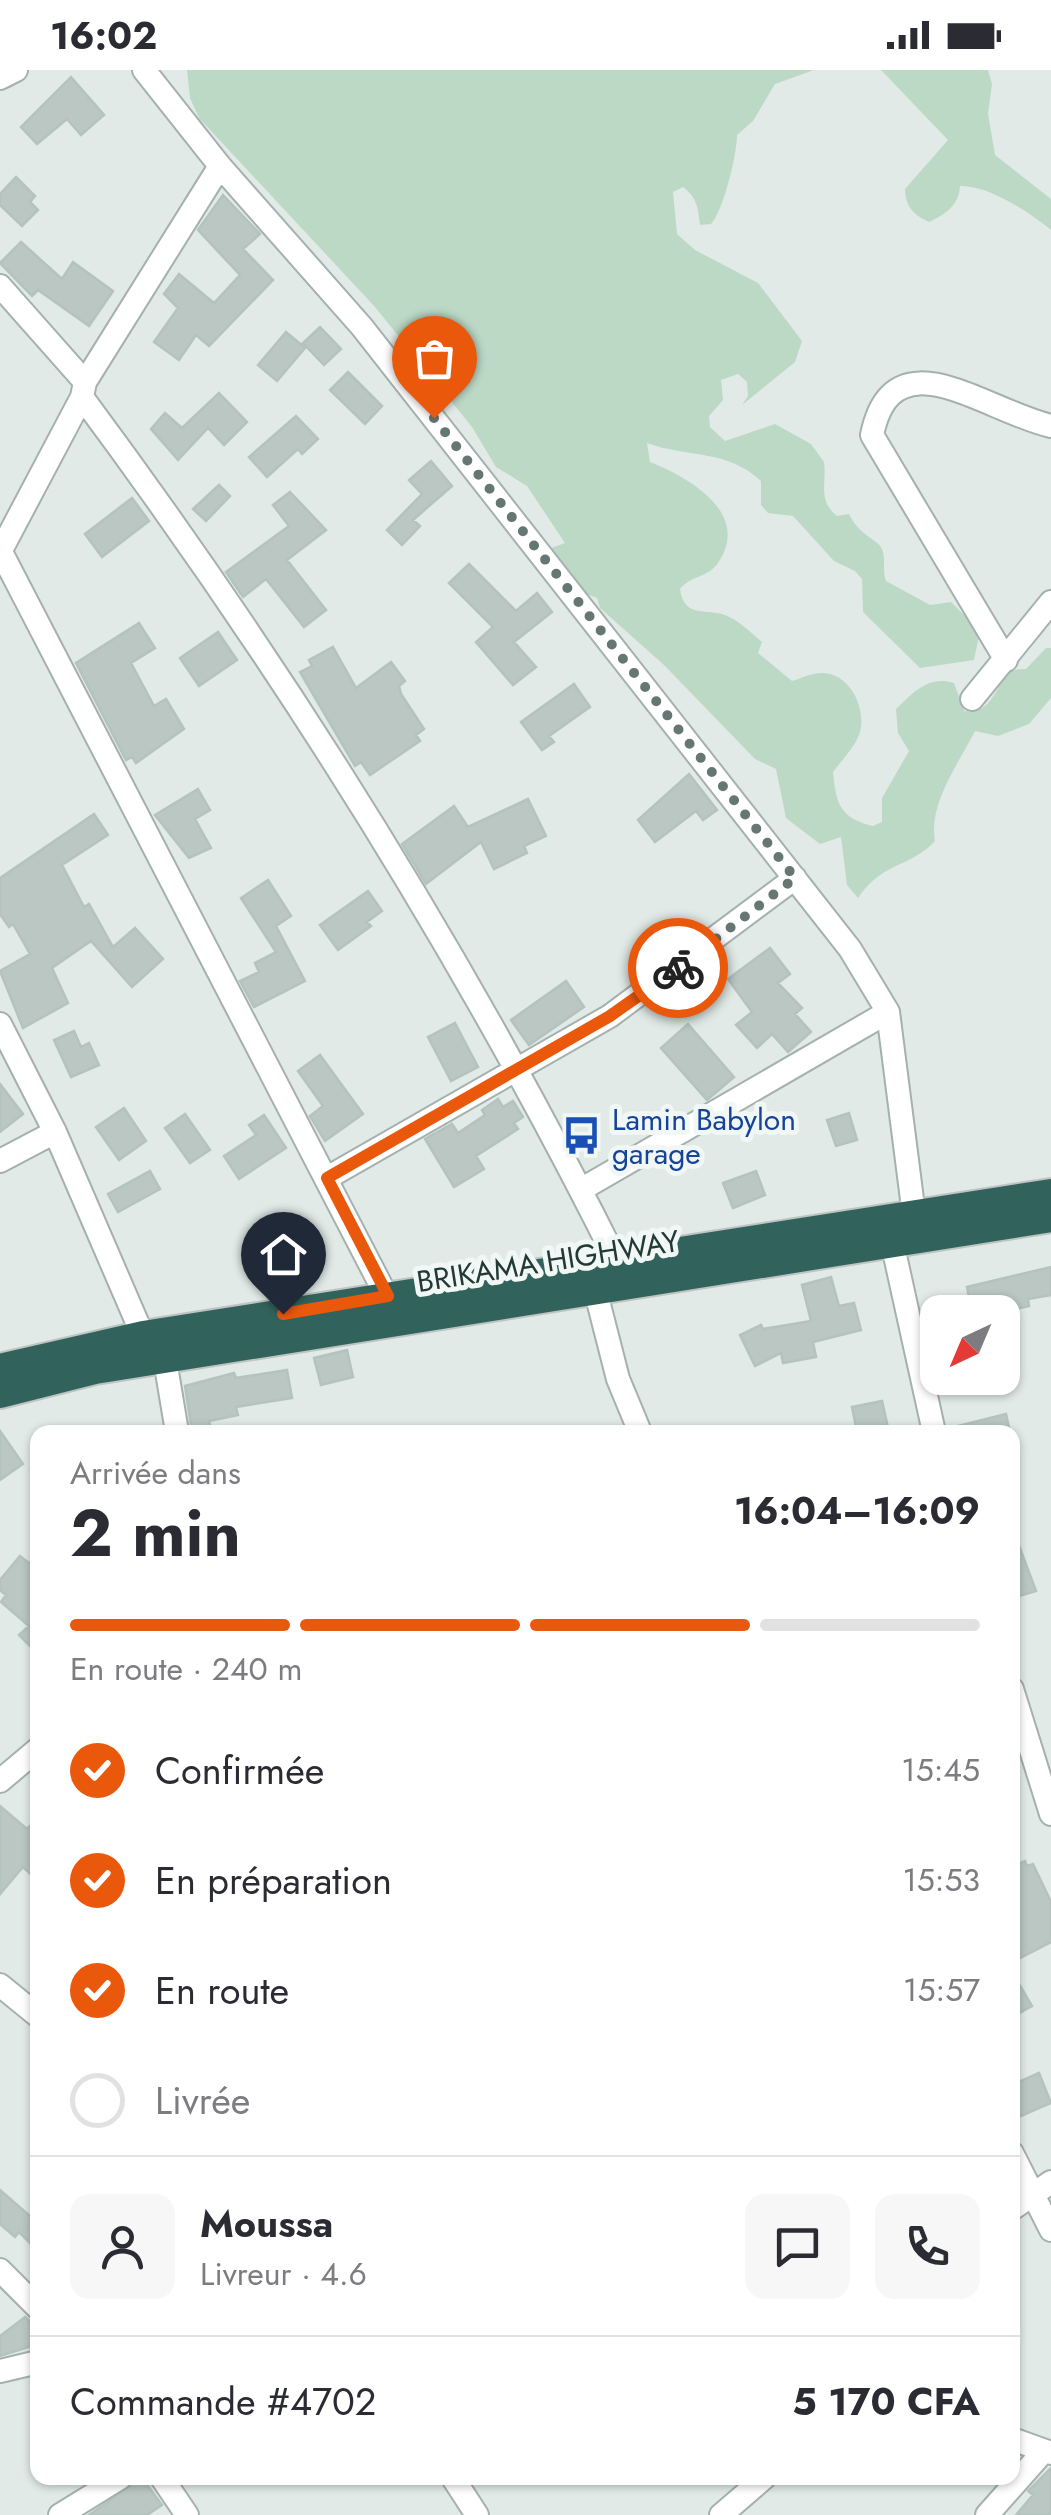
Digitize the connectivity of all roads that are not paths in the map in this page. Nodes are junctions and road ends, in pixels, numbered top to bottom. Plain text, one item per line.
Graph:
1 (16, 70) edge
2 (144, 70) edge
3 (0, 78) edge
4 (220, 166) junction
5 (0, 286) edge
6 (83, 389) junction
7 (1051, 426) edge
8 (0, 552) edge
9 (1051, 602) edge
10 (1006, 660) junction
11 (972, 699) dead end
12 (795, 878) junction
13 (888, 1012) junction
14 (0, 1024) edge
15 (516, 1067) junction
16 (55, 1132) junction
17 (0, 1162) edge
18 (327, 1178) junction
19 (582, 1189) junction
20 (1051, 1194) edge
21 (914, 1215) junction
22 (1051, 1217) edge
23 (892, 1242) junction
24 (698, 1259) junction
25 (622, 1272) junction
26 (595, 1289) junction
27 (388, 1296) junction
28 (144, 1336) junction
29 (165, 1360) junction
30 (0, 1369) edge
31 (0, 1393) edge
32 (176, 1425) edge
33 (637, 1425) edge
34 (932, 1425) edge
35 (1020, 1715) edge
36 (30, 1756) edge
37 (0, 1781) edge
38 (1051, 1814) edge
39 (0, 1985) edge
40 (30, 2009) edge
41 (1051, 2182) edge
42 (1022, 2203) edge
43 (1051, 2230) edge
44 (0, 2270) edge
45 (30, 2300) edge
46 (30, 2364) edge
47 (0, 2370) edge
48 (1020, 2443) edge
49 (1047, 2453) edge
50 (1020, 2481) edge
51 (109, 2485) edge
52 (167, 2485) edge
53 (457, 2485) edge
54 (756, 2485) edge
55 (1016, 2485) edge
56 (60, 2515) edge
57 (187, 2515) edge
58 (476, 2515) edge
59 (721, 2515) edge
60 (987, 2515) edge

1 - 3 street
2 - 4 street
4 - 6 street
4 - 12 street
5 - 6 street
6 - 8 street
6 - 15 street
7 - 10 street
8 - 18 street
9 - 10 street
10 - 11 street
12 - 13 street
12 - 15 street
13 - 19 street
13 - 21 street
14 - 16 street
15 - 18 street
15 - 19 street
16 - 17 street
16 - 28 street
18 - 27 street
19 - 25 street
20 - 21 highway, BRIKAMA HIGHWAY
21 - 24 highway, BRIKAMA HIGHWAY
22 - 23 highway, BRIKAMA HIGHWAY
23 - 24 highway, BRIKAMA HIGHWAY
23 - 34 street
24 - 25 highway, BRIKAMA HIGHWAY
25 - 26 highway, BRIKAMA HIGHWAY
25 - 27 highway, BRIKAMA HIGHWAY
26 - 29 highway, BRIKAMA HIGHWAY
26 - 33 street
27 - 28 highway, BRIKAMA HIGHWAY
28 - 30 highway, BRIKAMA HIGHWAY
29 - 31 highway, BRIKAMA HIGHWAY
29 - 32 street
35 - 38 street
36 - 37 street
39 - 40 street
41 - 42 street
42 - 43 street
44 - 45 street
46 - 47 street
48 - 49 street
49 - 50 street
51 - 56 street
52 - 57 street
53 - 58 street
54 - 59 street
55 - 60 street

